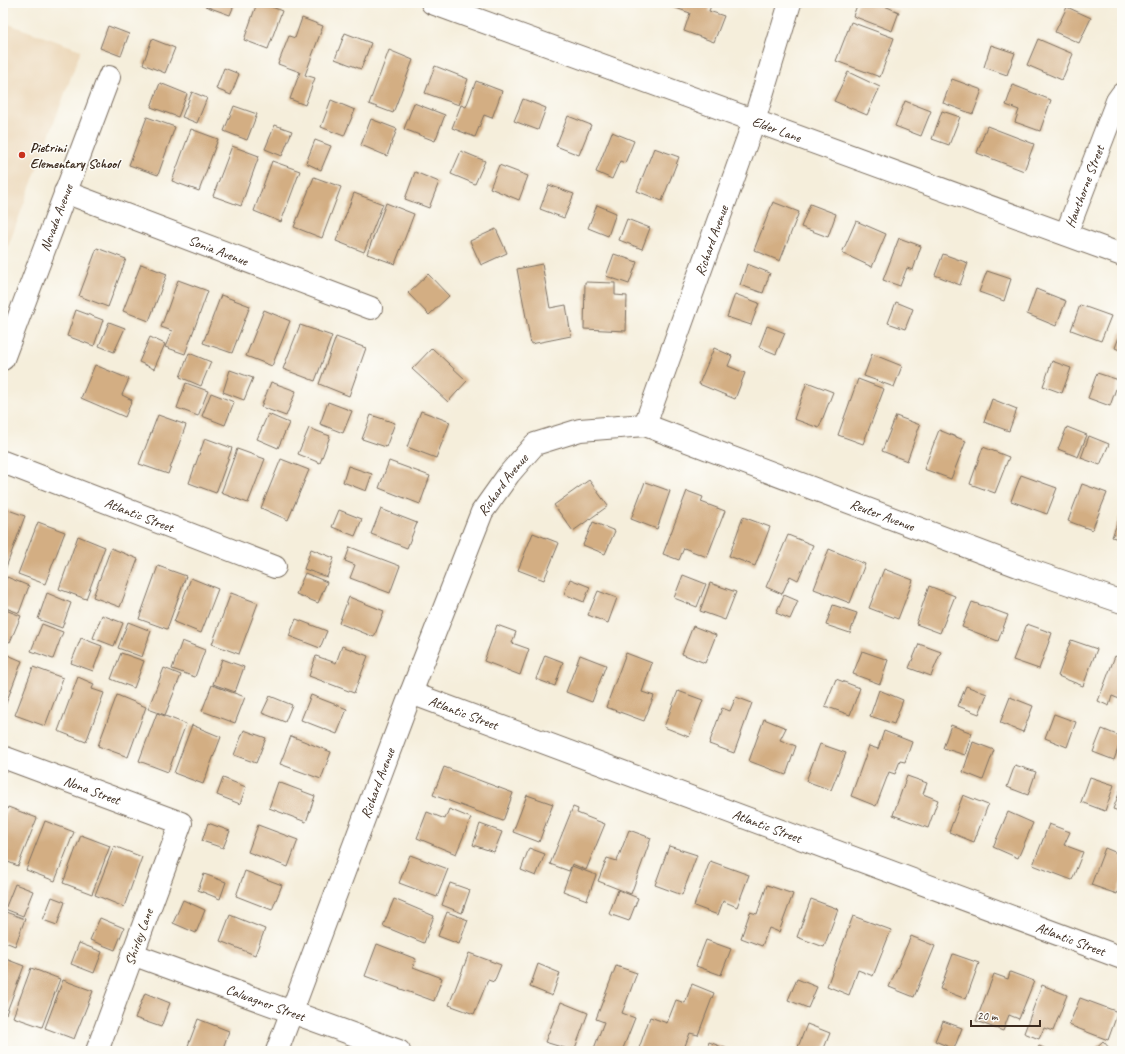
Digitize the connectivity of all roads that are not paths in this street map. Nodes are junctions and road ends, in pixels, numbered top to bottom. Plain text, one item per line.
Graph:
1 (432, 3) edge
2 (790, 3) edge
3 (109, 77) dead end
4 (1122, 94) edge
5 (754, 121) junction
6 (65, 192) junction
7 (1066, 234) junction
8 (1122, 255) edge
9 (371, 308) dead end
10 (3, 359) edge
11 (644, 425) junction
12 (3, 462) edge
13 (275, 567) dead end
14 (1122, 602) edge
15 (411, 693) junction
16 (3, 757) edge
17 (181, 823) joint
18 (132, 954) junction
19 (1122, 958) edge
20 (292, 1012) junction
21 (97, 1051) edge
22 (278, 1051) edge
23 (399, 1051) edge

1 - 5 street, Elder Lane
2 - 5 street, Richard Avenue
3 - 6 street, Nevada Avenue
4 - 7 street, Hawthorne Street
5 - 7 street, Elder Lane
5 - 11 street, Richard Avenue
6 - 9 street, Sonia Avenue
6 - 10 street, Nevada Avenue
7 - 8 street, Elder Lane
11 - 14 street, Reuter Avenue
11 - 15 street, Richard Avenue
12 - 13 street, Atlantic Street
15 - 19 street, Atlantic Street
15 - 20 street, Richard Avenue
16 - 17 street, Nona Street
17 - 18 street, Shirley Lane
18 - 20 street, Calwagner Street
18 - 21 street, Shirley Lane
20 - 22 street, Richard Avenue
20 - 23 street, Calwagner Street

